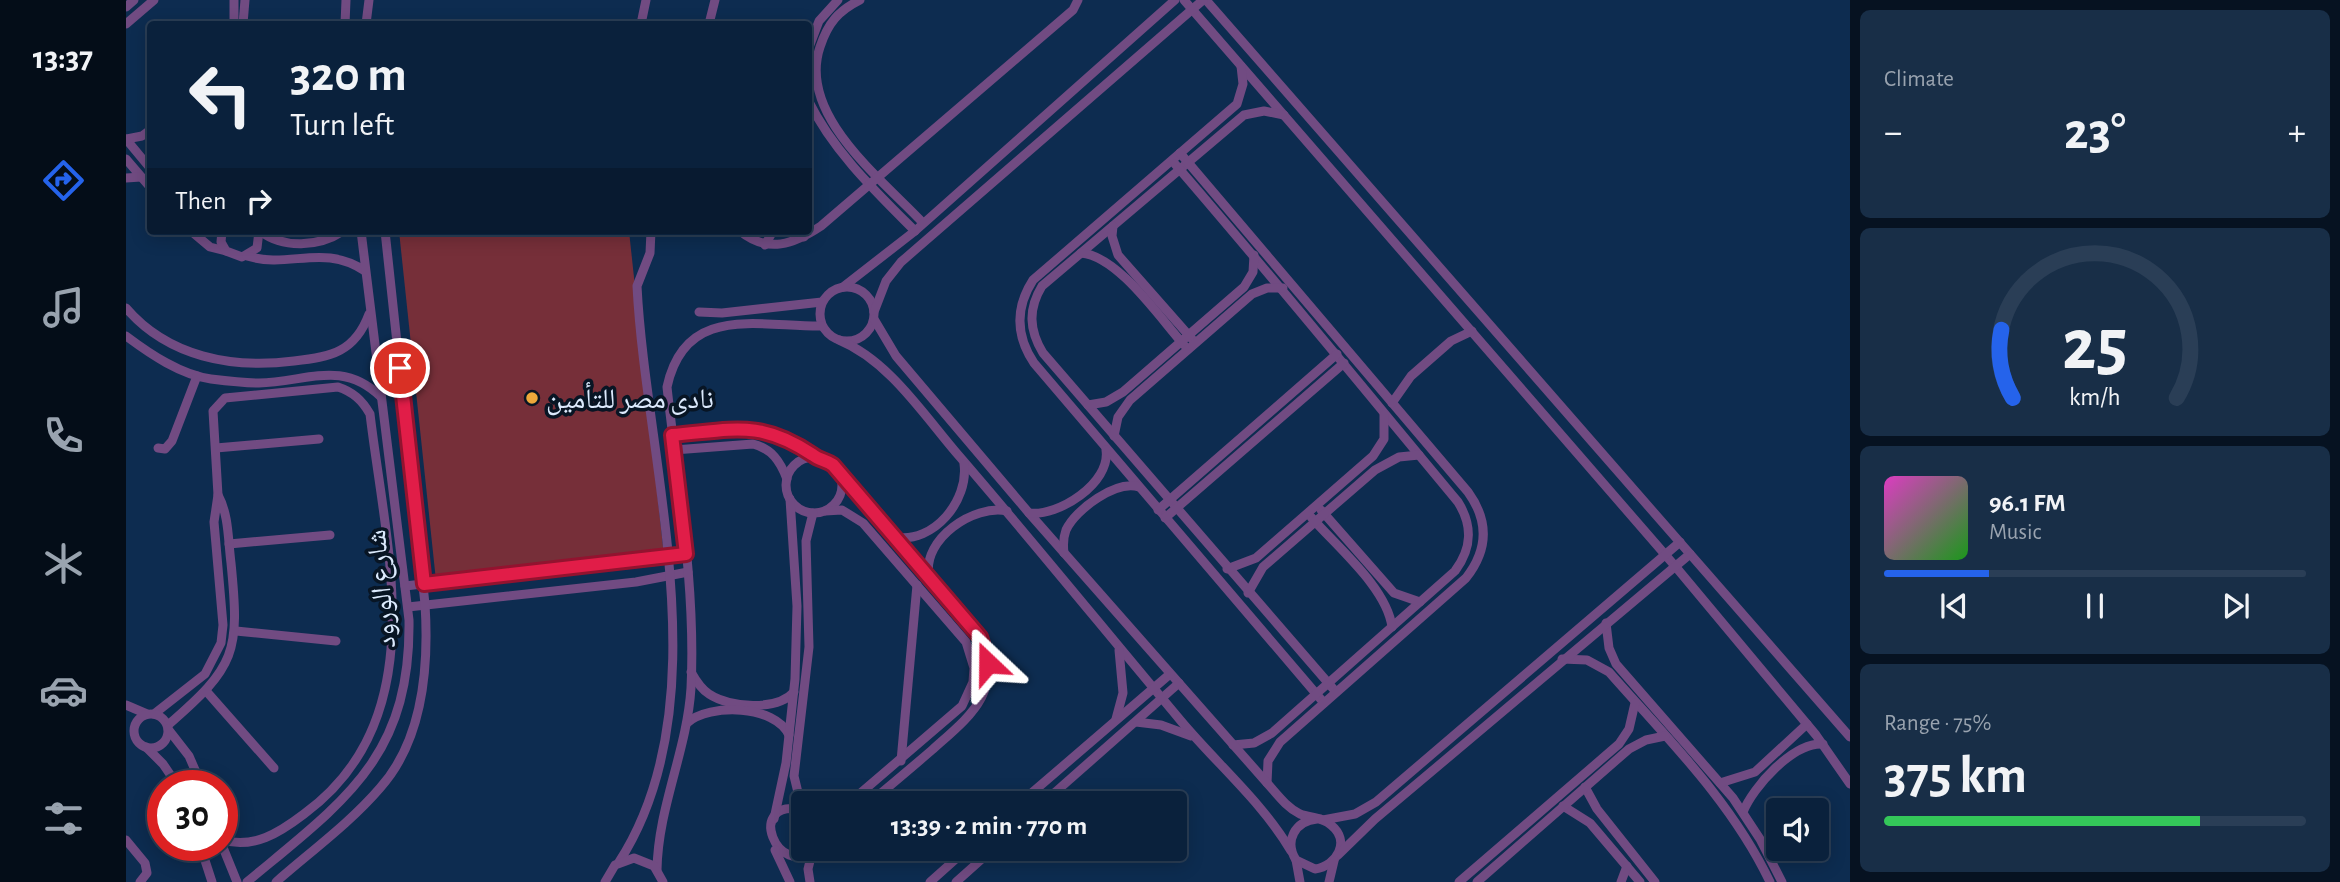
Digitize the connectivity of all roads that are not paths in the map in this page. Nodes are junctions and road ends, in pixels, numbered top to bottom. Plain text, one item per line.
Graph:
1 (134, 0) edge
2 (154, 0) edge
3 (234, 0) edge
4 (245, 0) edge
5 (346, 0) edge
6 (369, 0) edge
7 (646, 0) edge
8 (715, 0) edge
9 (838, 0) edge
10 (860, 0) edge
11 (1078, 0) edge
12 (1175, 0) edge
13 (1184, 0) edge
14 (1205, 0) edge
15 (126, 7) edge
16 (1193, 9) junction
17 (234, 21) edge
18 (243, 21) edge
19 (345, 21) edge
20 (366, 21) edge
21 (642, 21) edge
22 (710, 21) edge
23 (126, 24) edge
24 (812, 39) edge
25 (1240, 64) junction
26 (812, 108) edge
27 (1284, 115) junction
28 (147, 132) edge
29 (126, 139) edge
30 (1180, 153) junction
31 (126, 159) edge
32 (1172, 160) junction
33 (1188, 161) junction
34 (147, 164) edge
35 (1179, 169) junction
36 (141, 177) junction
37 (879, 177) junction
38 (126, 178) edge
39 (147, 184) edge
40 (870, 185) junction
41 (923, 223) junction
42 (1113, 226) junction
43 (812, 231) edge
44 (915, 231) junction
45 (196, 235) edge
46 (222, 235) edge
47 (259, 235) edge
48 (267, 235) edge
49 (334, 235) edge
50 (360, 235) edge
51 (385, 235) edge
52 (651, 235) edge
53 (747, 235) edge
54 (771, 235) edge
55 (799, 235) edge
56 (807, 235) edge
57 (804, 237) junction
58 (765, 245) junction
59 (226, 251) junction
60 (1081, 253) junction
61 (1254, 255) junction
62 (247, 256) junction
63 (365, 271) junction
64 (843, 286) junction
65 (1283, 288) junction
66 (822, 302) junction
67 (126, 308) edge
68 (370, 312) junction
69 (699, 312) dead end
70 (874, 315) junction
71 (822, 326) junction
72 (1472, 331) junction
73 (126, 336) edge
74 (1185, 338) junction
75 (839, 340) junction
76 (1192, 346) junction
77 (1343, 348) junction
78 (1334, 356) junction
79 (1351, 357) junction
80 (1342, 365) junction
81 (197, 376) junction
82 (381, 397) junction
83 (1392, 403) junction
84 (1088, 405) junction
85 (1384, 415) junction
86 (672, 435) junction
87 (1114, 436) junction
88 (319, 439) dead end
89 (158, 448) dead end
90 (216, 448) junction
91 (1106, 448) junction
92 (674, 450) junction
93 (1434, 453) junction
94 (816, 458) junction
95 (1422, 458) junction
96 (964, 462) junction
97 (839, 474) junction
98 (787, 480) junction
99 (1139, 487) junction
100 (218, 495) junction
101 (790, 499) junction
102 (1169, 500) junction
103 (1317, 505) junction
104 (1176, 509) junction
105 (825, 511) junction
106 (1007, 511) junction
107 (813, 513) junction
108 (1029, 513) junction
109 (1308, 513) junction
110 (1324, 513) junction
111 (1162, 514) junction
112 (1315, 522) junction
113 (330, 535) dead end
114 (895, 537) junction
115 (1679, 542) junction
116 (229, 544) junction
117 (1064, 553) junction
118 (686, 554) junction
119 (1690, 554) junction
120 (1466, 555) junction
121 (1665, 555) junction
122 (667, 556) junction
123 (1479, 561) junction
124 (1675, 566) junction
125 (1227, 569) junction
126 (688, 572) junction
127 (670, 575) junction
128 (929, 578) junction
129 (424, 584) junction
130 (917, 585) junction
131 (405, 586) junction
132 (233, 591) junction
133 (220, 592) junction
134 (1248, 593) junction
135 (1420, 602) junction
136 (425, 604) junction
137 (408, 607) junction
138 (1606, 622) junction
139 (1392, 627) junction
140 (236, 631) junction
141 (336, 641) dead end
142 (1118, 645) junction
143 (1562, 659) junction
144 (691, 672) junction
145 (1170, 674) junction
146 (1179, 683) junction
147 (1328, 684) junction
148 (1154, 688) junction
149 (207, 692) junction
150 (794, 692) junction
151 (1336, 692) junction
152 (1317, 694) junction
153 (1162, 698) junction
154 (1324, 703) junction
155 (1635, 703) junction
156 (126, 705) edge
157 (150, 714) junction
158 (1136, 722) junction
159 (687, 723) junction
160 (1114, 723) junction
161 (1807, 724) junction
162 (126, 725) edge
163 (168, 727) junction
164 (789, 736) junction
165 (1665, 736) junction
166 (132, 737) edge
167 (1850, 737) edge
168 (1195, 738) junction
169 (1823, 744) junction
170 (1233, 746) junction
171 (146, 747) junction
172 (901, 761) junction
173 (274, 768) dead end
174 (167, 770) edge
175 (195, 770) edge
176 (1266, 783) junction
177 (1720, 783) junction
178 (1850, 783) edge
179 (1585, 787) junction
180 (798, 791) edge
181 (864, 791) edge
182 (883, 791) edge
183 (1034, 791) edge
184 (1057, 791) edge
185 (1563, 806) junction
186 (791, 809) edge
187 (1743, 812) junction
188 (775, 819) junction
189 (1320, 819) junction
190 (126, 840) edge
191 (238, 844) edge
192 (775, 849) junction
193 (1294, 856) junction
194 (791, 858) edge
195 (1336, 859) junction
196 (205, 861) edge
197 (229, 861) edge
198 (811, 861) edge
199 (954, 861) edge
200 (980, 861) edge
201 (619, 862) junction
202 (1627, 866) junction
203 (657, 870) junction
204 (663, 881) edge
205 (140, 882) edge
206 (212, 882) edge
207 (237, 882) edge
208 (247, 882) edge
209 (276, 882) edge
210 (606, 882) edge
211 (790, 882) edge
212 (810, 882) edge
213 (930, 882) edge
214 (956, 882) edge
215 (1300, 882) edge
216 (1329, 882) edge
217 (1460, 882) edge
218 (1477, 882) edge
219 (1621, 882) edge
220 (1640, 882) edge
221 (1655, 882) edge
222 (1770, 882) edge
223 (1782, 882) edge

1 - 15 street
2 - 23 street
3 - 17 street
4 - 18 street
5 - 19 street
6 - 20 street
7 - 21 street
8 - 22 street
9 - 24 street
10 - 37 street
11 - 37 street
12 - 41 street
13 - 16 street
14 - 16 street
14 - 115 street
16 - 25 street
16 - 70 street
25 - 27 street
25 - 30 street
26 - 40 street
27 - 33 street
27 - 72 street
28 - 29 street
29 - 34 street
30 - 32 street
30 - 33 street
31 - 36 street
32 - 35 street
32 - 91 street
33 - 35 street
33 - 77 street
35 - 42 street
35 - 61 street
36 - 38 street
36 - 39 street
37 - 40 street
37 - 41 street
40 - 43 street
40 - 44 street
41 - 44 street
42 - 60 street
42 - 74 street
44 - 64 street
45 - 59 street
46 - 59 street
47 - 62 street
48 - 49 street
50 - 63 street, شارع الورود
51 - 129 street, شارع الورود
52 - 122 street
53 - 58 street
54 - 58 street
55 - 57 street
56 - 57 street
57 - 58 street
59 - 62 street
60 - 74 street
60 - 84 street
61 - 65 street
61 - 74 street
62 - 63 street
63 - 68 street, شارع الورود
64 - 66 street
64 - 70 street
65 - 76 street
65 - 78 street
66 - 69 street
66 - 71 street
67 - 68 street
68 - 82 street, شارع الورود
70 - 75 street
70 - 108 street
71 - 75 street
71 - 86 street
72 - 83 street
72 - 121 street
73 - 81 street
74 - 76 street
74 - 84 street
75 - 96 street
76 - 87 street
77 - 78 street
77 - 79 street
78 - 80 street
78 - 102 street
79 - 80 street
79 - 83 street
80 - 85 street
80 - 104 street
81 - 82 street
81 - 89 street
82 - 131 street, شارع الورود
83 - 93 street
84 - 87 street
85 - 95 street
85 - 103 street
86 - 92 street
86 - 94 street
87 - 102 street
88 - 90 street
90 - 100 street
90 - 191 street
91 - 99 street
91 - 108 street
92 - 98 street
92 - 118 street
93 - 95 street
93 - 123 street
94 - 97 street
94 - 98 street
95 - 110 street
95 - 120 street
96 - 106 street
96 - 114 street
97 - 105 street
97 - 114 street
98 - 101 street
99 - 111 street
99 - 117 street
100 - 116 street
100 - 133 street
101 - 107 street
101 - 150 street
102 - 104 street
102 - 111 street
103 - 109 street
103 - 110 street
104 - 111 street
104 - 125 street
105 - 107 street
105 - 130 street
106 - 128 street
106 - 142 street
107 - 180 street
108 - 117 street
109 - 112 street
109 - 125 street
110 - 112 street
110 - 135 street
111 - 152 street
112 - 134 street
112 - 139 street
113 - 116 street
114 - 128 street
115 - 119 street
115 - 121 street
116 - 132 street
117 - 145 street
118 - 122 street
118 - 126 street
119 - 124 street
119 - 167 street
120 - 123 street
120 - 135 street
121 - 124 street
121 - 189 street
122 - 127 street
122 - 129 street
123 - 151 street
124 - 138 street
124 - 161 street
125 - 134 street
126 - 127 street
126 - 144 street
127 - 136 street
127 - 201 street
128 - 182 street
129 - 131 street
129 - 136 street, شارع الورود
130 - 172 street
130 - 172 street
131 - 137 street, شارع الورود
132 - 133 street
132 - 140 street
133 - 157 street
134 - 147 street
135 - 139 street
136 - 137 street
136 - 209 street, شارع الورود
137 - 208 street, شارع الورود
138 - 143 street
138 - 177 street
139 - 147 street
140 - 141 street
140 - 149 street
142 - 148 street
142 - 160 street
143 - 155 street
143 - 195 street
144 - 150 street
144 - 159 street
145 - 146 street
145 - 148 street
146 - 153 street
146 - 170 street
147 - 151 street
147 - 152 street
148 - 153 street
148 - 160 street
149 - 163 street
149 - 173 street
150 - 164 street
151 - 154 street
152 - 154 street
152 - 170 street
153 - 158 street
153 - 168 street
154 - 176 street
155 - 165 street
155 - 217 street
156 - 157 street
157 - 163 street
157 - 166 street
158 - 168 street
158 - 184 street
159 - 164 street
159 - 203 street
160 - 183 street
161 - 169 street
161 - 177 street
162 - 166 street
163 - 171 street
163 - 175 street
164 - 188 street
165 - 179 street
165 - 222 street
166 - 171 street
168 - 193 street
169 - 178 street
169 - 187 street
170 - 176 street
171 - 174 street
172 - 181 street
176 - 189 street
177 - 187 street
179 - 185 street
179 - 221 street
185 - 202 street
185 - 218 street
186 - 188 street
187 - 223 street
188 - 192 street
189 - 193 street
189 - 195 street
190 - 205 street
192 - 194 street
192 - 211 street
193 - 195 street
193 - 215 street
195 - 216 street
196 - 206 street
197 - 207 street
198 - 212 street
199 - 213 street
200 - 214 street
201 - 203 street
201 - 210 street
202 - 219 street
202 - 220 street
203 - 204 street

